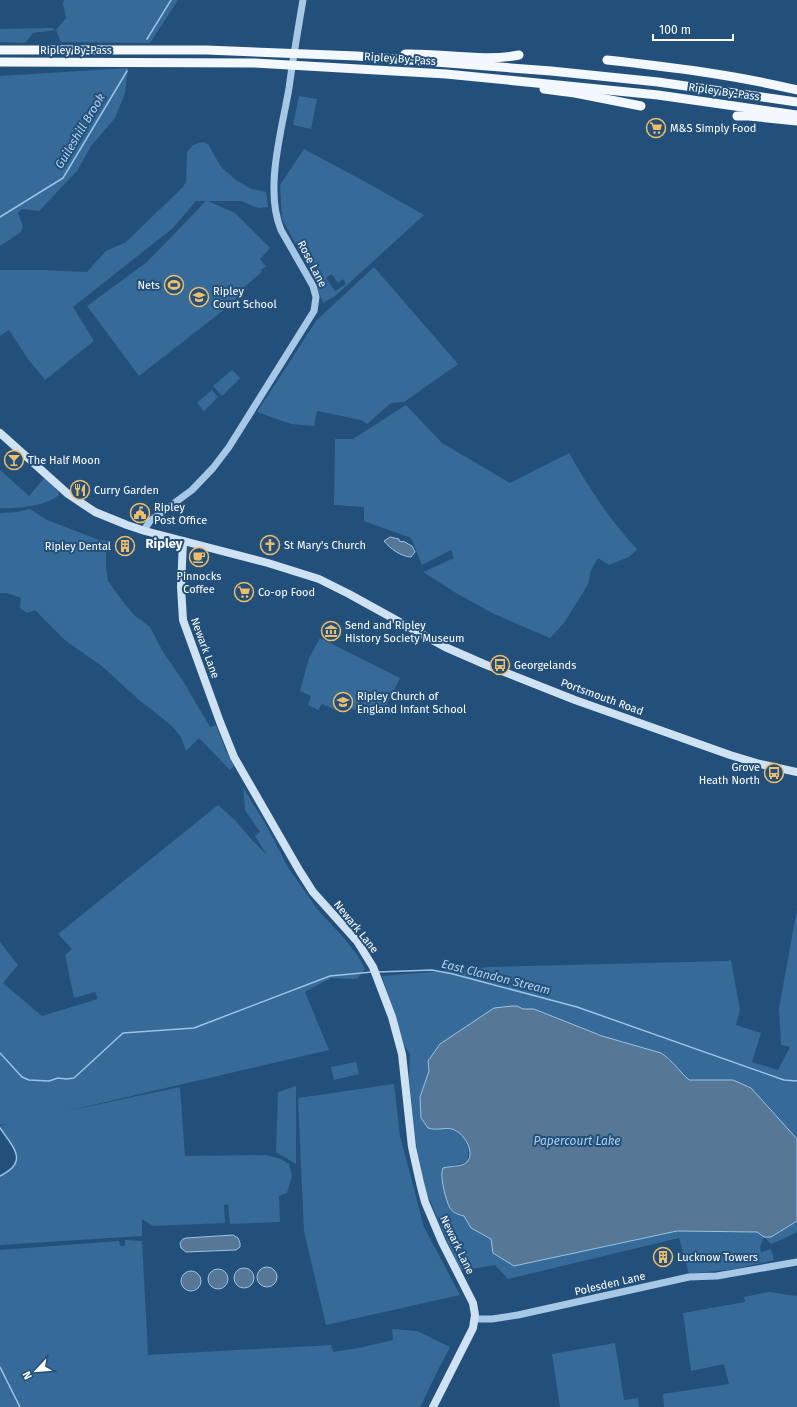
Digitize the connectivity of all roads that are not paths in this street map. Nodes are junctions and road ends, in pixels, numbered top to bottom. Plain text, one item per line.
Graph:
1 (303, 0) edge
2 (0, 50) edge
3 (519, 55) dead end
4 (357, 56) junction
5 (607, 60) dead end
6 (0, 62) edge
7 (446, 74) junction
8 (797, 90) edge
9 (797, 102) edge
10 (640, 106) dead end
11 (797, 114) edge
12 (737, 116) dead end
13 (797, 122) edge
14 (0, 433) edge
15 (145, 531) junction
16 (183, 541) junction
17 (797, 772) edge
18 (797, 1262) edge
19 (475, 1319) junction
20 (433, 1407) edge

1 - 15 street, Rose Lane
2 - 4 highway, Ripley By-Pass
3 - 4 highway
4 - 9 highway, Ripley By-Pass
5 - 8 highway
6 - 7 highway, Ripley By-Pass
7 - 10 highway
7 - 11 highway, Ripley By-Pass
12 - 13 highway
14 - 15 main road, Portsmouth Road
15 - 16 main road, Portsmouth Road
16 - 17 main road, Portsmouth Road
16 - 19 main road, Newark Lane
18 - 19 street, Polesden Lane
19 - 20 main road

